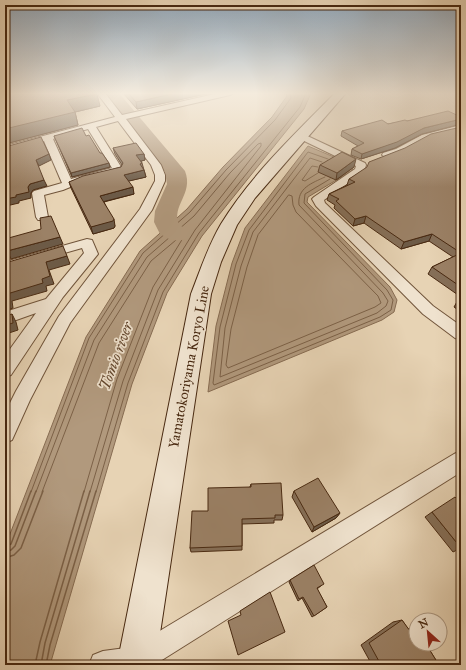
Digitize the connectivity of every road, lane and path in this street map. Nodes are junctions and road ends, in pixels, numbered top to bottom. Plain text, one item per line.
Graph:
1 (97, 124) edge
2 (125, 124) edge
3 (311, 124) edge
4 (91, 126) junction
5 (461, 128) edge
6 (300, 136) junction
7 (47, 137) junction
8 (5, 149) edge
9 (360, 165) junction
10 (68, 184) junction
11 (42, 217) edge
12 (5, 266) edge
13 (50, 303) junction
14 (5, 318) edge
15 (461, 334) edge
16 (5, 370) edge
17 (5, 434) edge
18 (461, 461) edge
19 (137, 660) junction
20 (103, 665) edge

1 - 4 street
2 - 17 street
3 - 6 main road, Yamatokoriyama Koryo Line
4 - 7 street
4 - 10 street
5 - 9 street
6 - 9 street
6 - 19 main road, Yamatokoriyama Koryo Line
7 - 8 street
7 - 10 street
9 - 15 street
10 - 11 street
12 - 13 street
13 - 14 street
13 - 16 street
18 - 19 street
19 - 20 street

